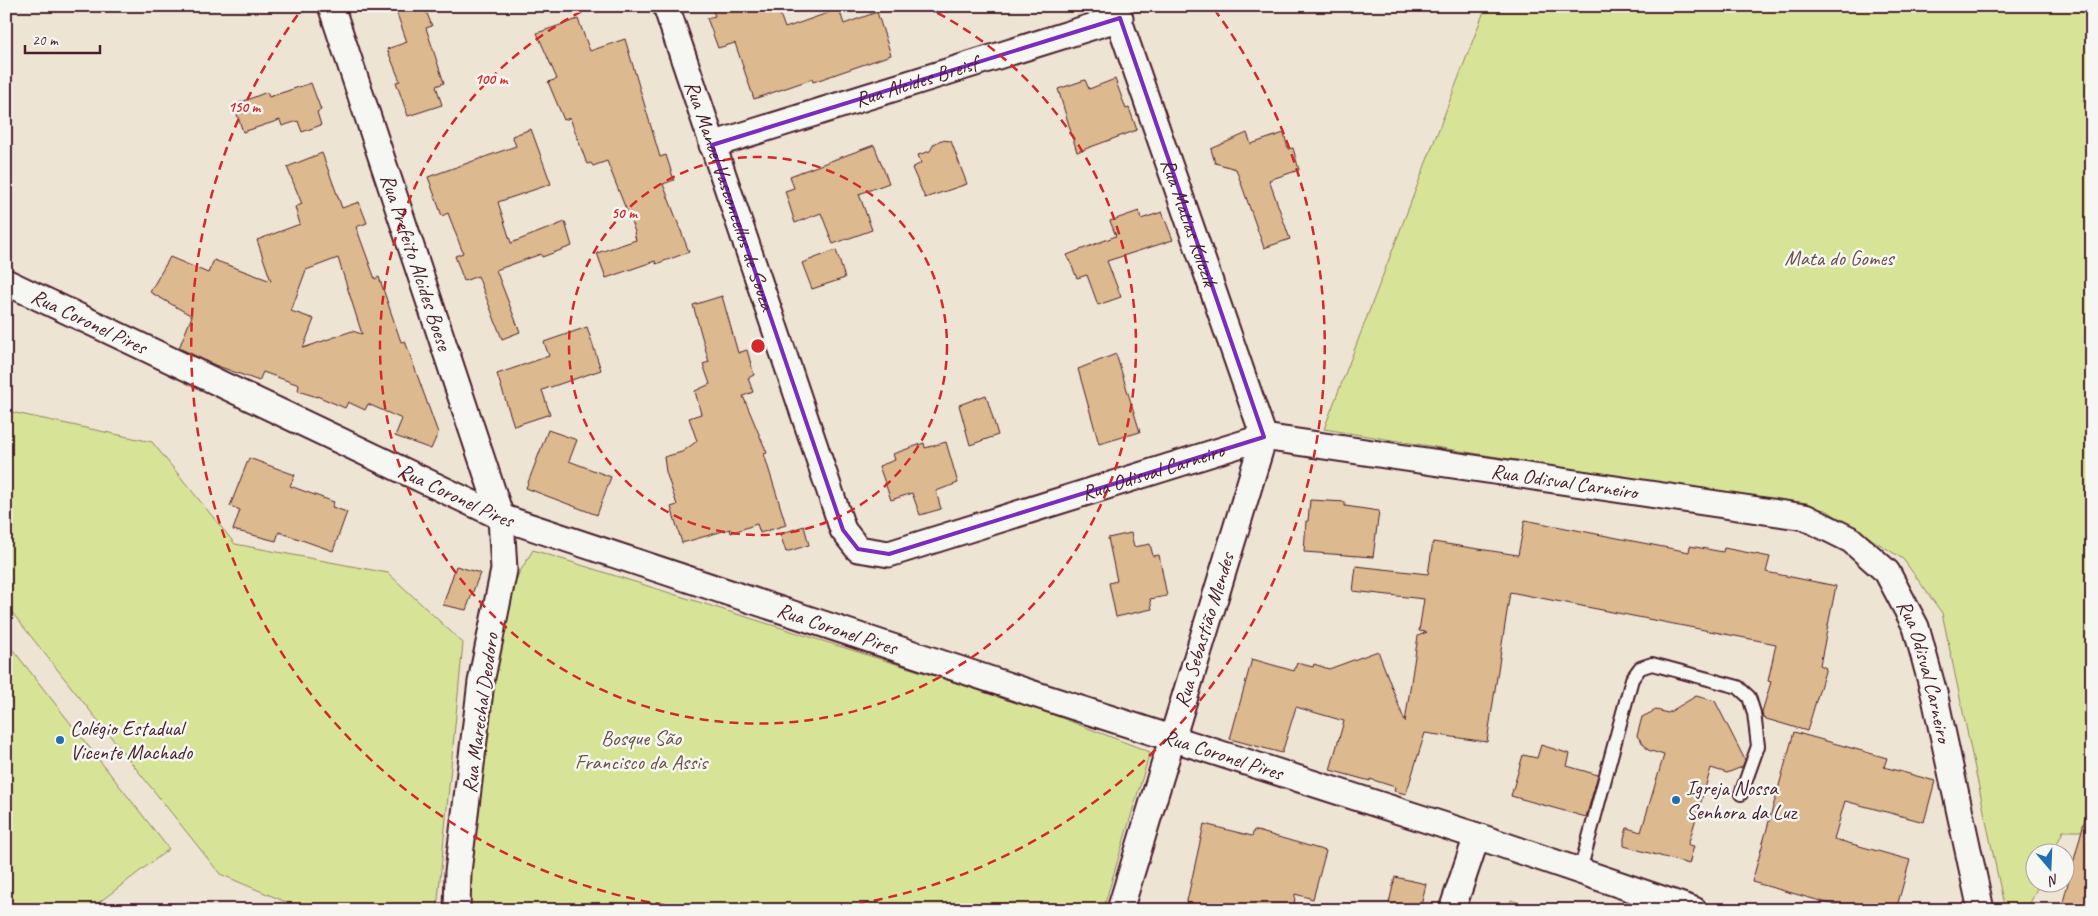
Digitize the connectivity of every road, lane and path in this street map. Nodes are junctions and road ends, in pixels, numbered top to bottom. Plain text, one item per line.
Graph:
1 (331, 6) edge
2 (666, 6) edge
3 (1117, 12) edge
4 (712, 145) junction
5 (6, 282) edge
6 (1264, 437) junction
7 (501, 518) junction
8 (889, 554) joint
9 (1171, 737) junction
10 (1741, 794) dead end
11 (1477, 836) junction
12 (1580, 871) junction
13 (457, 910) edge
14 (1120, 910) edge
15 (1452, 910) edge
16 (1694, 910) edge
17 (1981, 910) edge

1 - 7 street, Rua Prefeito Alcides Boese
2 - 4 street, Rua Manoel Vasconcellos de Souza
3 - 4 street, Rua Alcides Breisf
3 - 6 street, Rua Matias Kolczik
4 - 8 street, Rua Manoel Vasconcellos de Souza
5 - 7 street, Rua Coronel Pires
6 - 8 street, Rua Odisval Carneiro
6 - 9 street, Rua Sebastião Mendes
6 - 17 street, Rua Odisval Carneiro
7 - 9 street, Rua Coronel Pires
7 - 13 street, Rua Marechal Deodoro
9 - 11 street, Rua Coronel Pires
9 - 14 street, Rua Sebastião Mendes
10 - 12 lane
11 - 12 street, Rua Coronel Pires
11 - 15 street
12 - 16 street, Rua Coronel Pires

